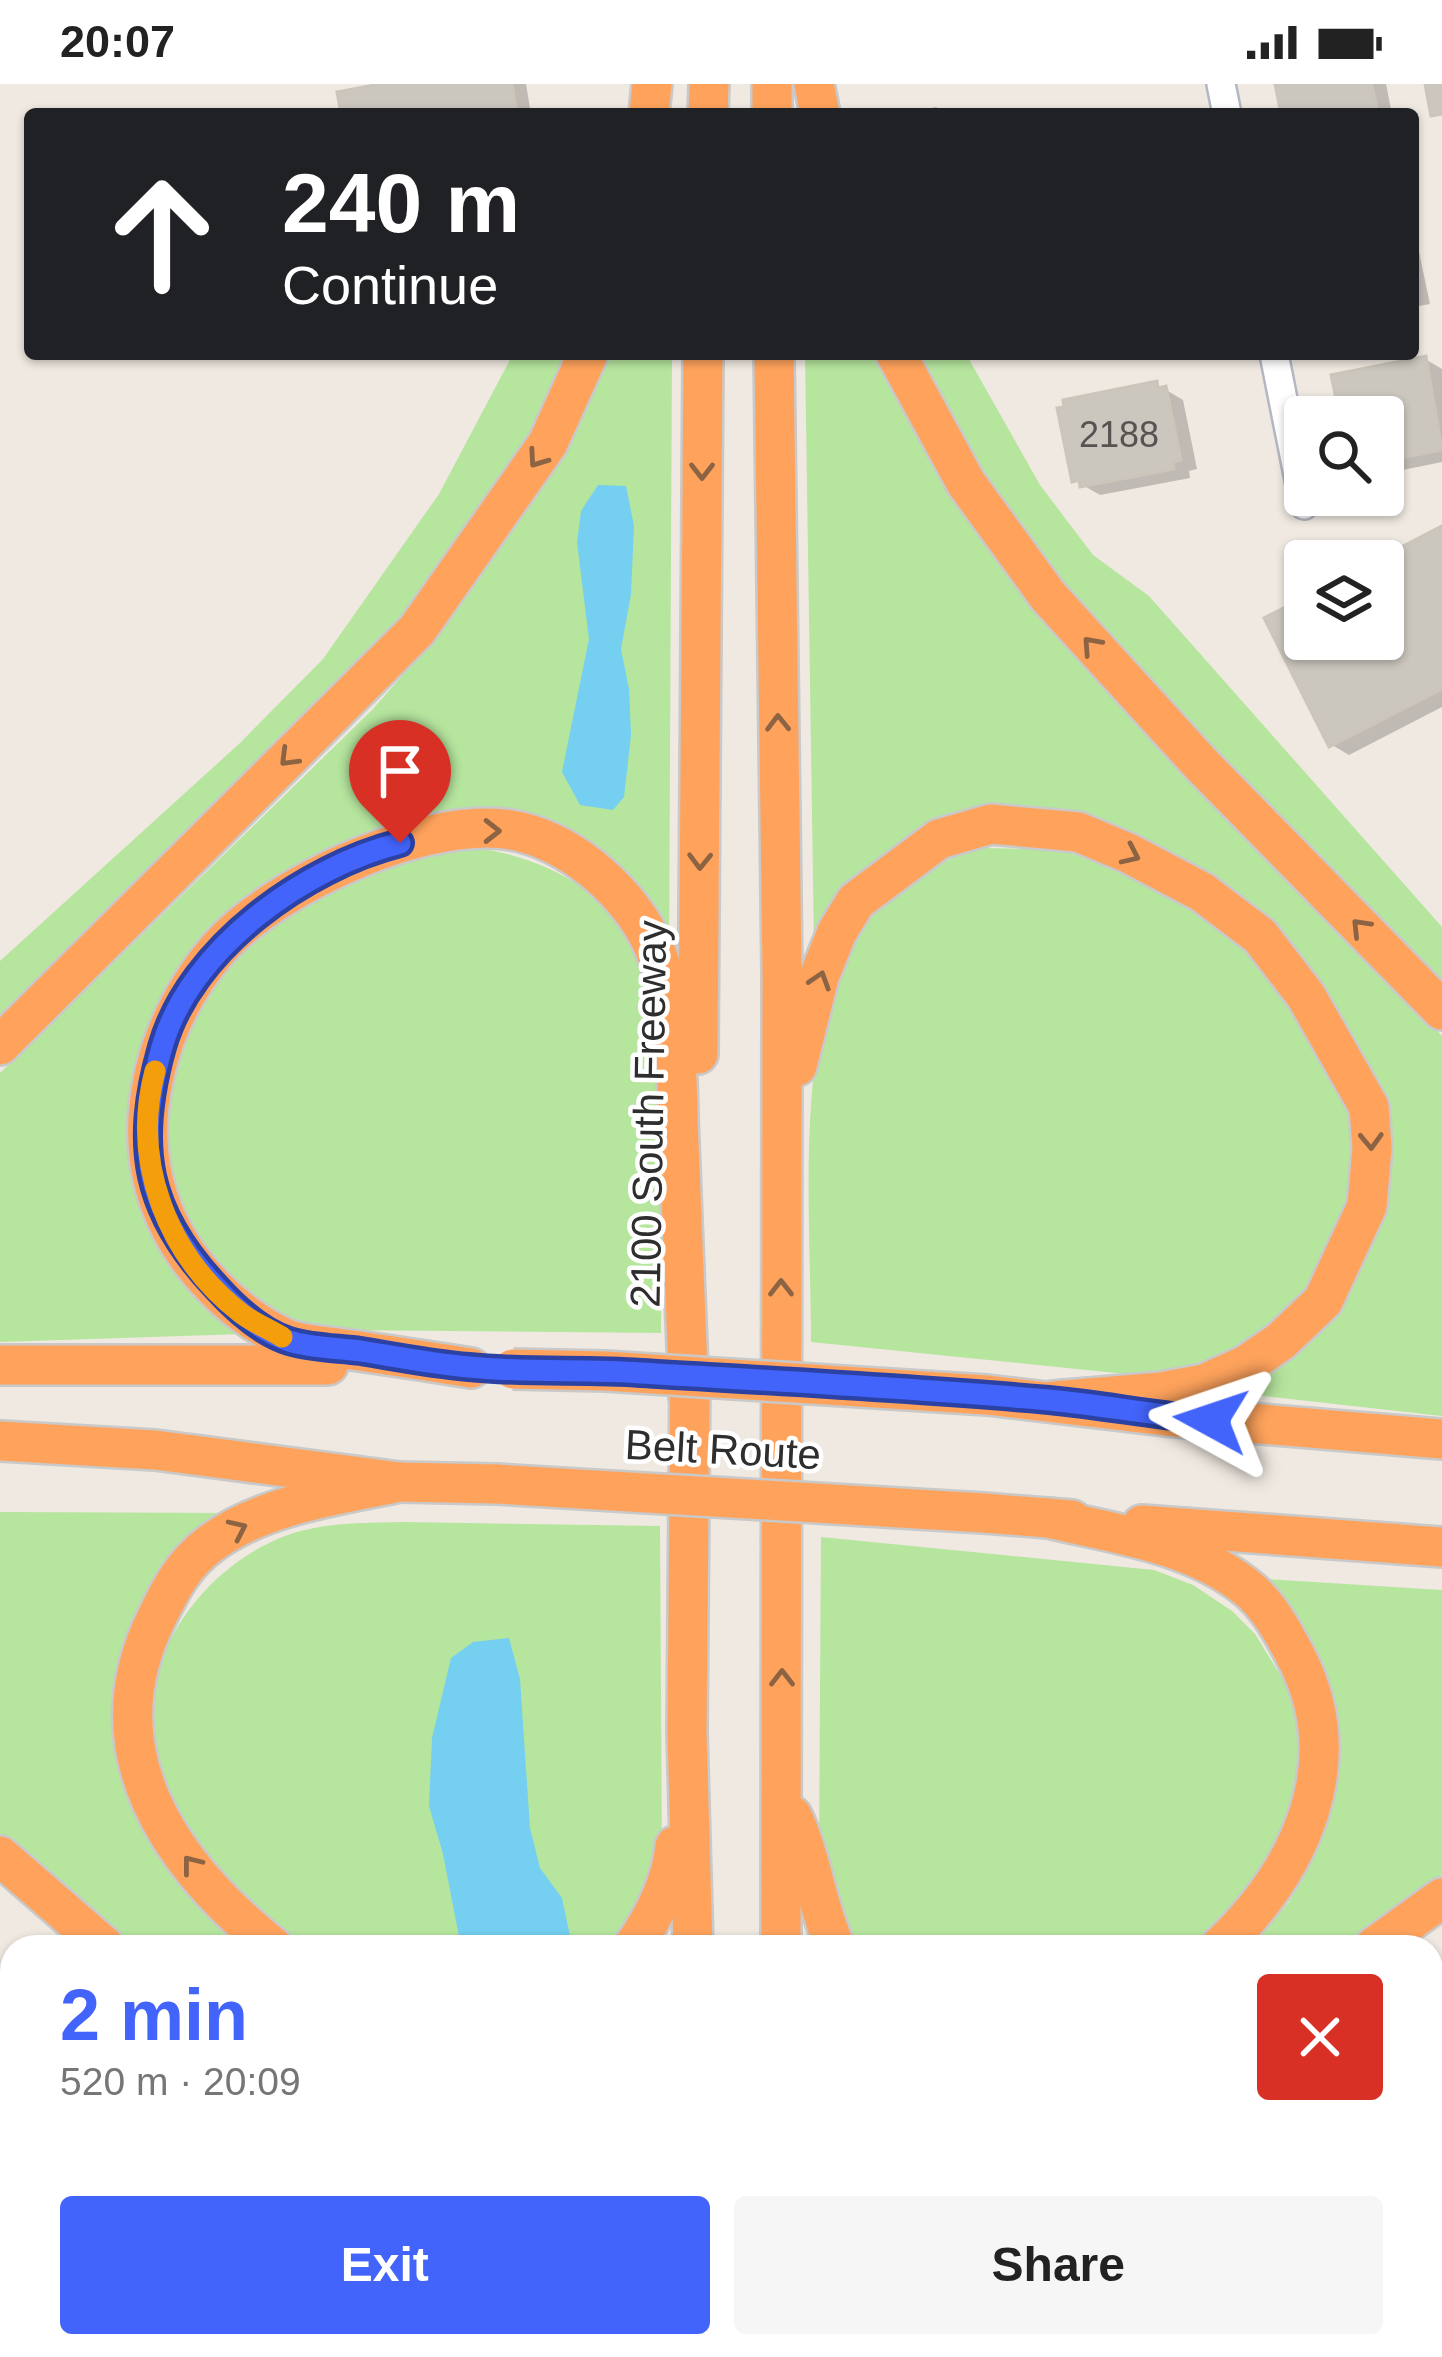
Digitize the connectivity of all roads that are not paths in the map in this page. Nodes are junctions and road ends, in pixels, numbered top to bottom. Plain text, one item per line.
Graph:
1 (584, 360) edge
2 (703, 360) edge
3 (774, 360) edge
4 (899, 360) edge
5 (1275, 360) edge
6 (1284, 404) edge
7 (1442, 1010) edge
8 (0, 1045) edge
9 (781, 1134) junction
10 (0, 1365) edge
11 (471, 1368) junction
12 (689, 1397) junction
13 (1053, 1400) junction
14 (1442, 1438) edge
15 (0, 1441) edge
16 (400, 1482) junction
17 (1048, 1518) junction
18 (1442, 1546) edge
19 (687, 1733) junction
20 (782, 1796) junction
21 (0, 1856) edge
22 (1442, 1898) edge
23 (91, 1935) edge
24 (258, 1935) edge
25 (642, 1935) edge
26 (693, 1935) edge
27 (782, 1935) edge
28 (830, 1935) edge
29 (1232, 1935) edge
30 (1391, 1935) edge

1 -> 8 highway
2 -> 12 highway, 2100 South Freeway
9 -> 3 highway
7 -> 4 highway
5 - 6 street
9 -> 13 highway
20 -> 9 highway
10 - 11 highway, Belt Route
11 -> 12 highway
11 - 13 highway, Belt Route, bridge
12 - 19 highway, 2100 South Freeway
13 - 14 highway, Belt Route
15 - 16 highway, Belt Route
16 - 17 highway, Belt Route, bridge
24 -> 16 highway
17 - 18 highway, Belt Route
17 - 29 highway
19 - 25 highway
19 - 26 highway, 2100 South Freeway
20 - 27 highway
20 - 28 highway
21 - 23 highway
22 - 30 highway

